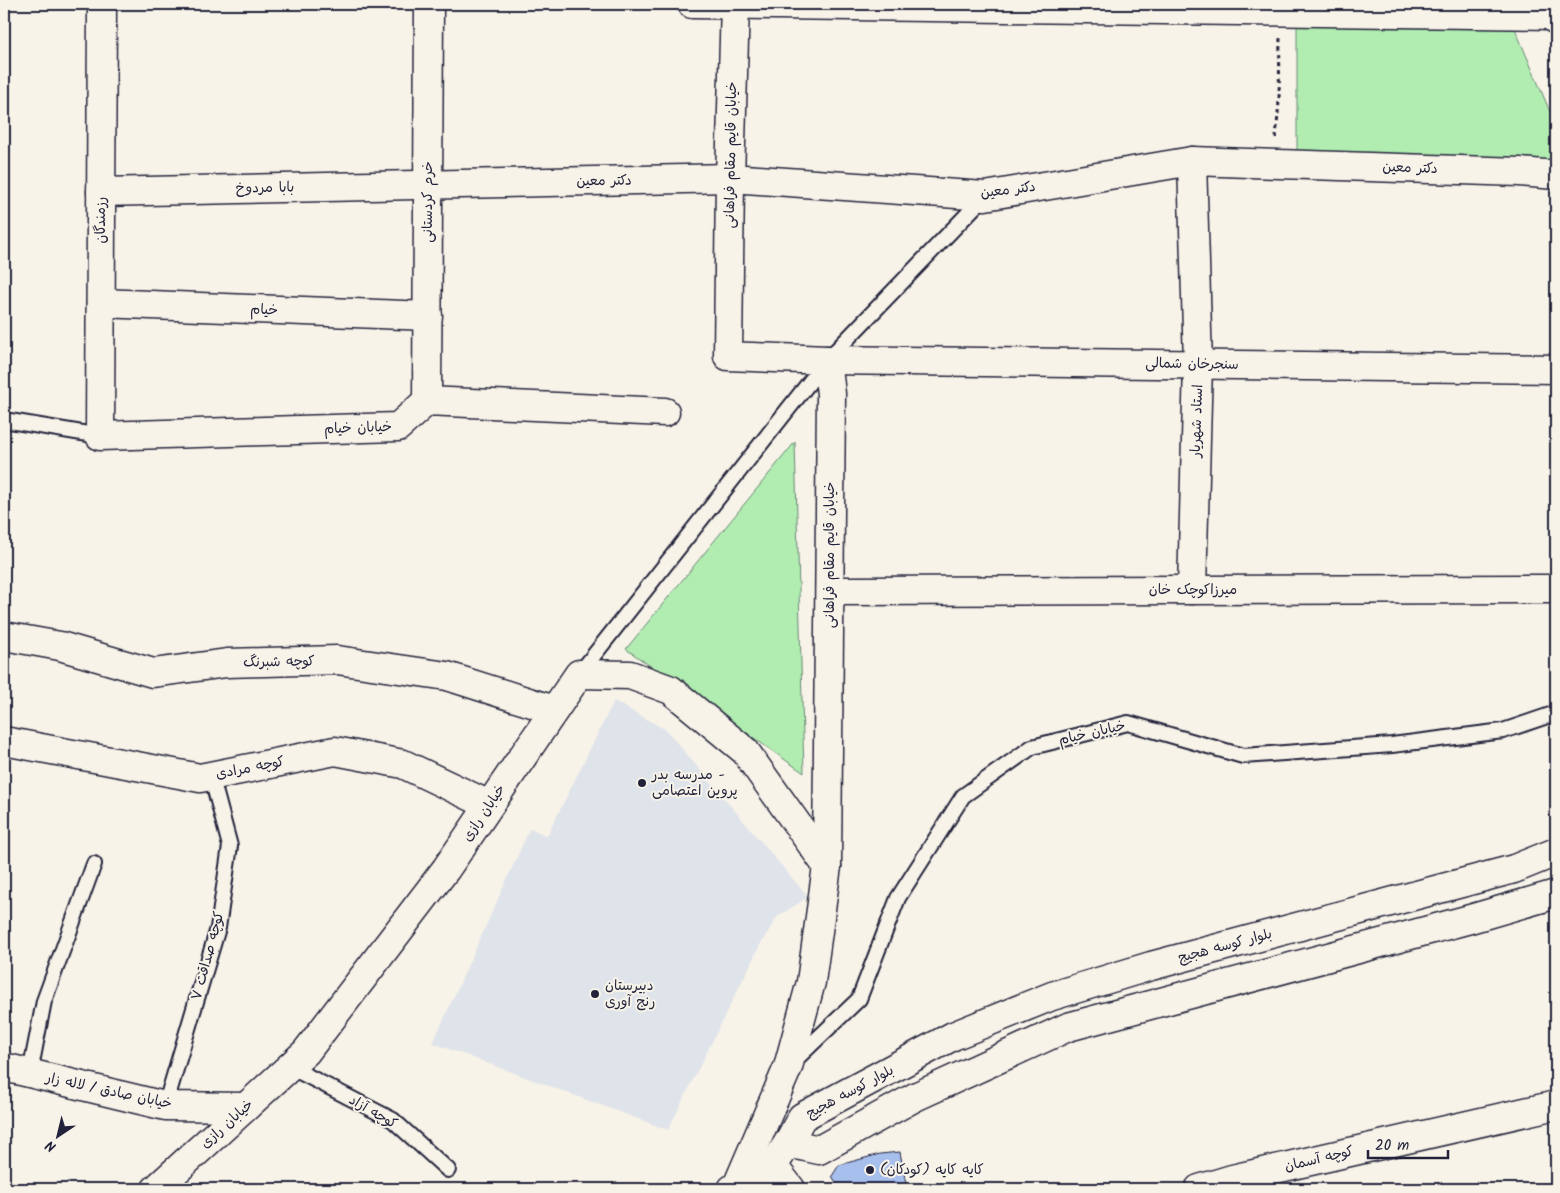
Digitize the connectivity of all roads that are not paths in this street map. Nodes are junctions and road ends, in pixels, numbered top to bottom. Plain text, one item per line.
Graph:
1 (102, 4) edge
2 (430, 4) edge
3 (692, 4) edge
4 (736, 4) edge
5 (1553, 13) edge
6 (1192, 161) junction
7 (1556, 175) edge
8 (730, 178) junction
9 (428, 184) junction
10 (101, 192) junction
11 (985, 196) junction
12 (101, 303) junction
13 (428, 316) junction
14 (827, 360) junction
15 (1198, 364) junction
16 (1556, 369) edge
17 (427, 401) junction
18 (665, 412) dead end
19 (4, 420) edge
20 (100, 436) junction
21 (1192, 590) junction
22 (1556, 590) edge
23 (830, 591) junction
24 (4, 636) edge
25 (578, 674) junction
26 (554, 710) junction
27 (1556, 713) edge
28 (4, 741) edge
29 (211, 776) junction
30 (489, 805) junction
31 (1556, 852) edge
32 (94, 864) dead end
33 (828, 866) junction
34 (1556, 894) edge
35 (4, 1067) edge
36 (290, 1067) junction
37 (788, 1067) junction
38 (30, 1073) junction
39 (1556, 1105) edge
40 (165, 1106) junction
41 (246, 1107) junction
42 (788, 1143) junction
43 (773, 1166) junction
44 (448, 1170) dead end
45 (1233, 1184) edge
46 (735, 1188) edge
47 (156, 1189) edge
48 (791, 1189) edge
49 (1199, 1189) edge

1 - 10 street, رزمندگان
2 - 9 street, خرم کردستانی
3 - 4 street
4 - 5 street
4 - 8 street, خیابان قایم مقام فراهانی
6 - 7 street, دکتر معین
6 - 11 street, دکتر معین
6 - 15 street, استاد شهریار
8 - 9 street, دکتر معین
8 - 11 street, دکتر معین
8 - 14 street, خیابان قایم مقام فراهانی
9 - 10 street, بابا مردوخ
9 - 13 street, خرم کردستانی
10 - 12 street, رزمندگان
11 - 14 lane
12 - 13 street, خیام
12 - 20 street, رزمندگان
13 - 17 street, خرم کردستانی
14 - 15 street, سنجرخان شمالی
14 - 23 street, خیابان قایم مقام فراهانی
14 - 25 lane
15 - 16 street, سنجرخان شمالی
15 - 21 street, استاد شهریار
17 - 18 street
17 - 20 street, خیابان خیام
19 - 20 lane
21 - 22 street, میرزاکوچک خان
21 - 23 street, میرزاکوچک خان
23 - 33 street, خیابان قایم مقام فراهانی
24 - 26 street, کوچه شبرنگ
25 - 26 street, خیابان رازی
25 - 33 street
26 - 30 street, خیابان رازی
27 - 37 lane, خیابان خیام
28 - 29 street, کوچه مرادی
29 - 30 street, کوچه مرادی
29 - 40 lane, کوچه صداقت ۷
30 - 36 street, خیابان رازی
31 - 42 street, بلوار کوسه هجیج
32 - 38 lane
33 - 37 street, خیابان قایم مقام فراهانی
34 - 42 street
35 - 38 street, خیابان صادق / لاله زار
36 - 41 street, خیابان رازی
36 - 44 lane, کوچه آزاد
37 - 46 street, خیابان قایم مقام فراهانی
38 - 40 street, خیابان صادق / لاله زار
39 - 45 street, کوچه آسمان
40 - 41 street, خیابان صادق / لاله زار
41 - 47 street, خیابان رازی
42 - 43 street, بلوار کوسه هجیج
43 - 46 street
43 - 48 street
45 - 49 street, کوچه آسمان

